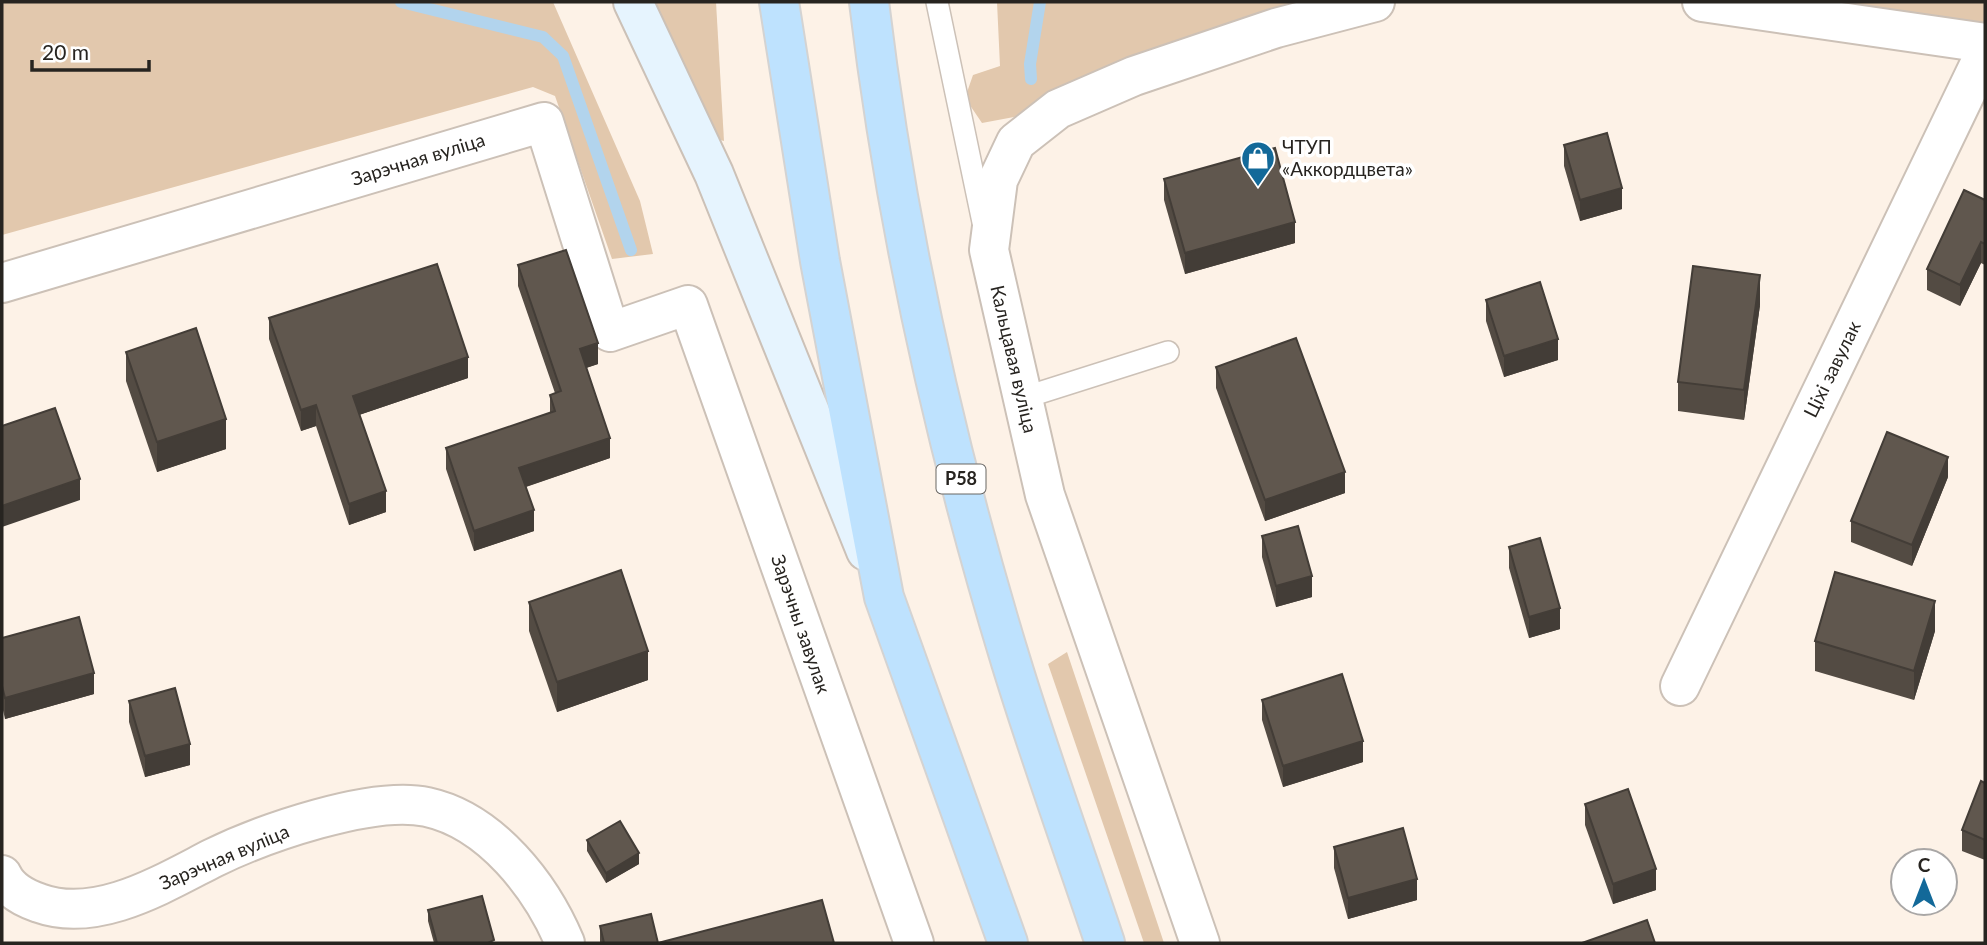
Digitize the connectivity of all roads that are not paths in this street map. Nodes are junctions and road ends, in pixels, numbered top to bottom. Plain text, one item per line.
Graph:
1 (633, 2) edge
2 (779, 2) edge
3 (869, 2) edge
4 (937, 2) edge
5 (1375, 2) edge
6 (1702, 2) edge
7 (1985, 43) edge
8 (1985, 53) edge
9 (989, 250) junction
10 (2, 283) edge
11 (688, 305) joint
12 (1168, 352) dead end
13 (1023, 398) junction
14 (884, 597) junction
15 (1680, 686) dead end
16 (2, 875) edge
17 (565, 943) edge
18 (914, 943) edge
19 (1008, 943) edge
20 (1105, 943) edge
21 (1200, 943) edge

1 - 14 main road
2 - 14 highway
3 - 20 highway, Р58
4 - 9 lane
5 - 9 street, Кальцавая вуліца
6 - 7 street
8 - 15 street, Ціхі завулак
9 - 13 street, Кальцавая вуліца
10 - 11 street, Зарэчная вуліца
11 - 18 street, Зарэчны завулак
12 - 13 lane
13 - 21 street, Кальцавая вуліца
14 - 19 highway
16 - 17 street, Зарэчная вуліца

